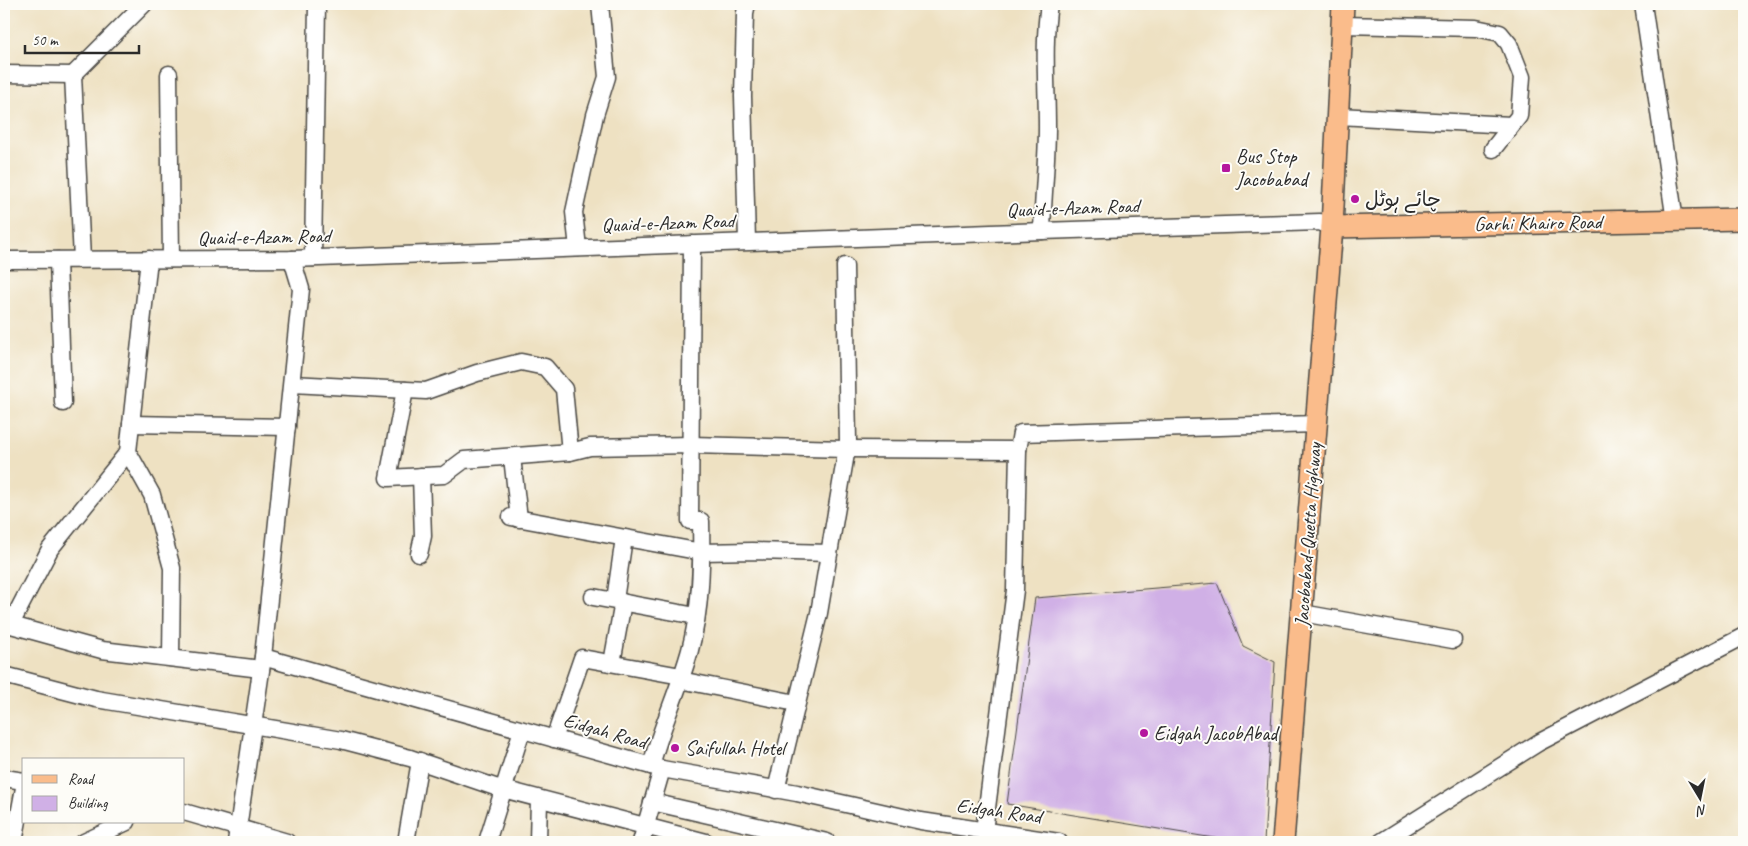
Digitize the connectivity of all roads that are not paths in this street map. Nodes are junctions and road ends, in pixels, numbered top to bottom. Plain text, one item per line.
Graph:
1 (144, 4) edge
2 (317, 4) edge
3 (600, 4) edge
4 (747, 4) edge
5 (1049, 4) edge
6 (1343, 4) edge
7 (1642, 4) edge
8 (1342, 25) junction
9 (4, 74) edge
10 (169, 74) dead end
11 (74, 75) junction
12 (1338, 116) junction
13 (1511, 126) junction
14 (1493, 150) dead end
15 (1744, 219) edge
16 (1675, 221) junction
17 (1332, 227) junction
18 (1042, 230) junction
19 (747, 242) junction
20 (692, 244) junction
21 (578, 248) junction
22 (292, 258) junction
23 (313, 258) junction
24 (148, 259) junction
25 (171, 259) junction
26 (4, 260) edge
27 (58, 260) junction
28 (82, 260) junction
29 (845, 266) dead end
30 (292, 384) junction
31 (405, 390) junction
32 (63, 403) dead end
33 (132, 424) junction
34 (1317, 424) junction
35 (287, 427) junction
36 (691, 445) junction
37 (846, 449) junction
38 (1018, 450) junction
39 (128, 452) junction
40 (570, 452) junction
41 (512, 457) junction
42 (421, 476) junction
43 (624, 538) junction
44 (702, 552) junction
45 (829, 553) junction
46 (419, 554) dead end
47 (593, 597) dead end
48 (619, 601) junction
49 (1302, 613) junction
50 (696, 616) junction
51 (7, 624) edge
52 (1744, 636) edge
53 (1454, 640) dead end
54 (171, 658) junction
55 (262, 663) junction
56 (612, 663) junction
57 (4, 675) edge
58 (681, 678) junction
59 (796, 703) junction
60 (252, 726) junction
61 (522, 730) junction
62 (554, 739) junction
63 (420, 761) junction
64 (657, 768) junction
65 (4, 778) edge
66 (22, 782) edge
67 (503, 789) junction
68 (776, 790) junction
69 (22, 799) edge
70 (539, 799) junction
71 (652, 802) junction
72 (185, 812) edge
73 (123, 824) edge
74 (644, 826) junction
75 (984, 830) junction
76 (238, 835) edge
77 (1030, 840) edge
78 (14, 842) edge
79 (84, 842) edge
80 (287, 842) edge
81 (406, 842) edge
82 (487, 842) edge
83 (538, 842) edge
84 (640, 842) edge
85 (706, 842) edge
86 (827, 842) edge
87 (1059, 842) edge
88 (1283, 842) edge
89 (1381, 842) edge

1 - 11 street
2 - 23 street
3 - 21 street
4 - 19 street
5 - 18 street
6 - 8 main road, Jacobabad-Quetta Highway
7 - 16 street
8 - 12 main road, Jacobabad-Quetta Highway
8 - 13 street
9 - 11 street
10 - 25 street
11 - 28 street
12 - 13 street
12 - 17 main road, Jacobabad-Quetta Highway
13 - 14 street
15 - 16 main road, Garhi Khairo Road
16 - 17 main road, Garhi Khairo Road
17 - 18 street, Quaid-e-Azam Road
17 - 34 main road, Jacobabad-Quetta Highway
18 - 19 street, Quaid-e-Azam Road
19 - 20 street, Quaid-e-Azam Road
20 - 21 street, Quaid-e-Azam Road
20 - 36 street
21 - 23 street, Quaid-e-Azam Road
22 - 23 street, Quaid-e-Azam Road
22 - 25 street, Quaid-e-Azam Road
22 - 30 street
24 - 25 street, Quaid-e-Azam Road
24 - 28 street, Quaid-e-Azam Road
24 - 33 street
26 - 27 street, Quaid-e-Azam Road
27 - 28 street, Quaid-e-Azam Road
27 - 32 street
29 - 37 street
30 - 31 street
30 - 35 street
31 - 40 street
31 - 42 street
33 - 35 street
33 - 39 street
34 - 38 street
34 - 49 main road, Jacobabad-Quetta Highway
35 - 55 street
36 - 37 street
36 - 40 street
36 - 44 street
37 - 38 street
37 - 45 street
38 - 75 street
39 - 51 street
39 - 54 street
40 - 41 street
41 - 42 street
41 - 43 street
42 - 46 street
43 - 44 street
43 - 48 street
44 - 45 street
44 - 50 street
45 - 59 street
47 - 48 street
48 - 50 street
48 - 56 street
49 - 53 street
49 - 88 main road, Jacobabad-Quetta Highway
50 - 58 street
51 - 54 street, Eidgah Road
52 - 89 street
54 - 55 street, Eidgah Road
55 - 60 street
55 - 61 street, Eidgah Road
56 - 58 street
56 - 62 street
57 - 60 street
58 - 59 street
58 - 64 street
59 - 68 street
60 - 63 street
60 - 76 street
61 - 62 street, Eidgah Road
61 - 67 street
62 - 64 street, Eidgah Road
63 - 67 street
63 - 81 street
64 - 68 street, Eidgah Road
64 - 71 street
65 - 66 street
67 - 70 street
67 - 82 street
68 - 75 street, Eidgah Road
69 - 78 street
70 - 74 street
70 - 83 street
71 - 74 street
71 - 86 street
72 - 76 street
73 - 79 street
74 - 84 street
74 - 85 street
75 - 77 street, Eidgah Road
76 - 80 street
77 - 87 street, Eidgah Road

